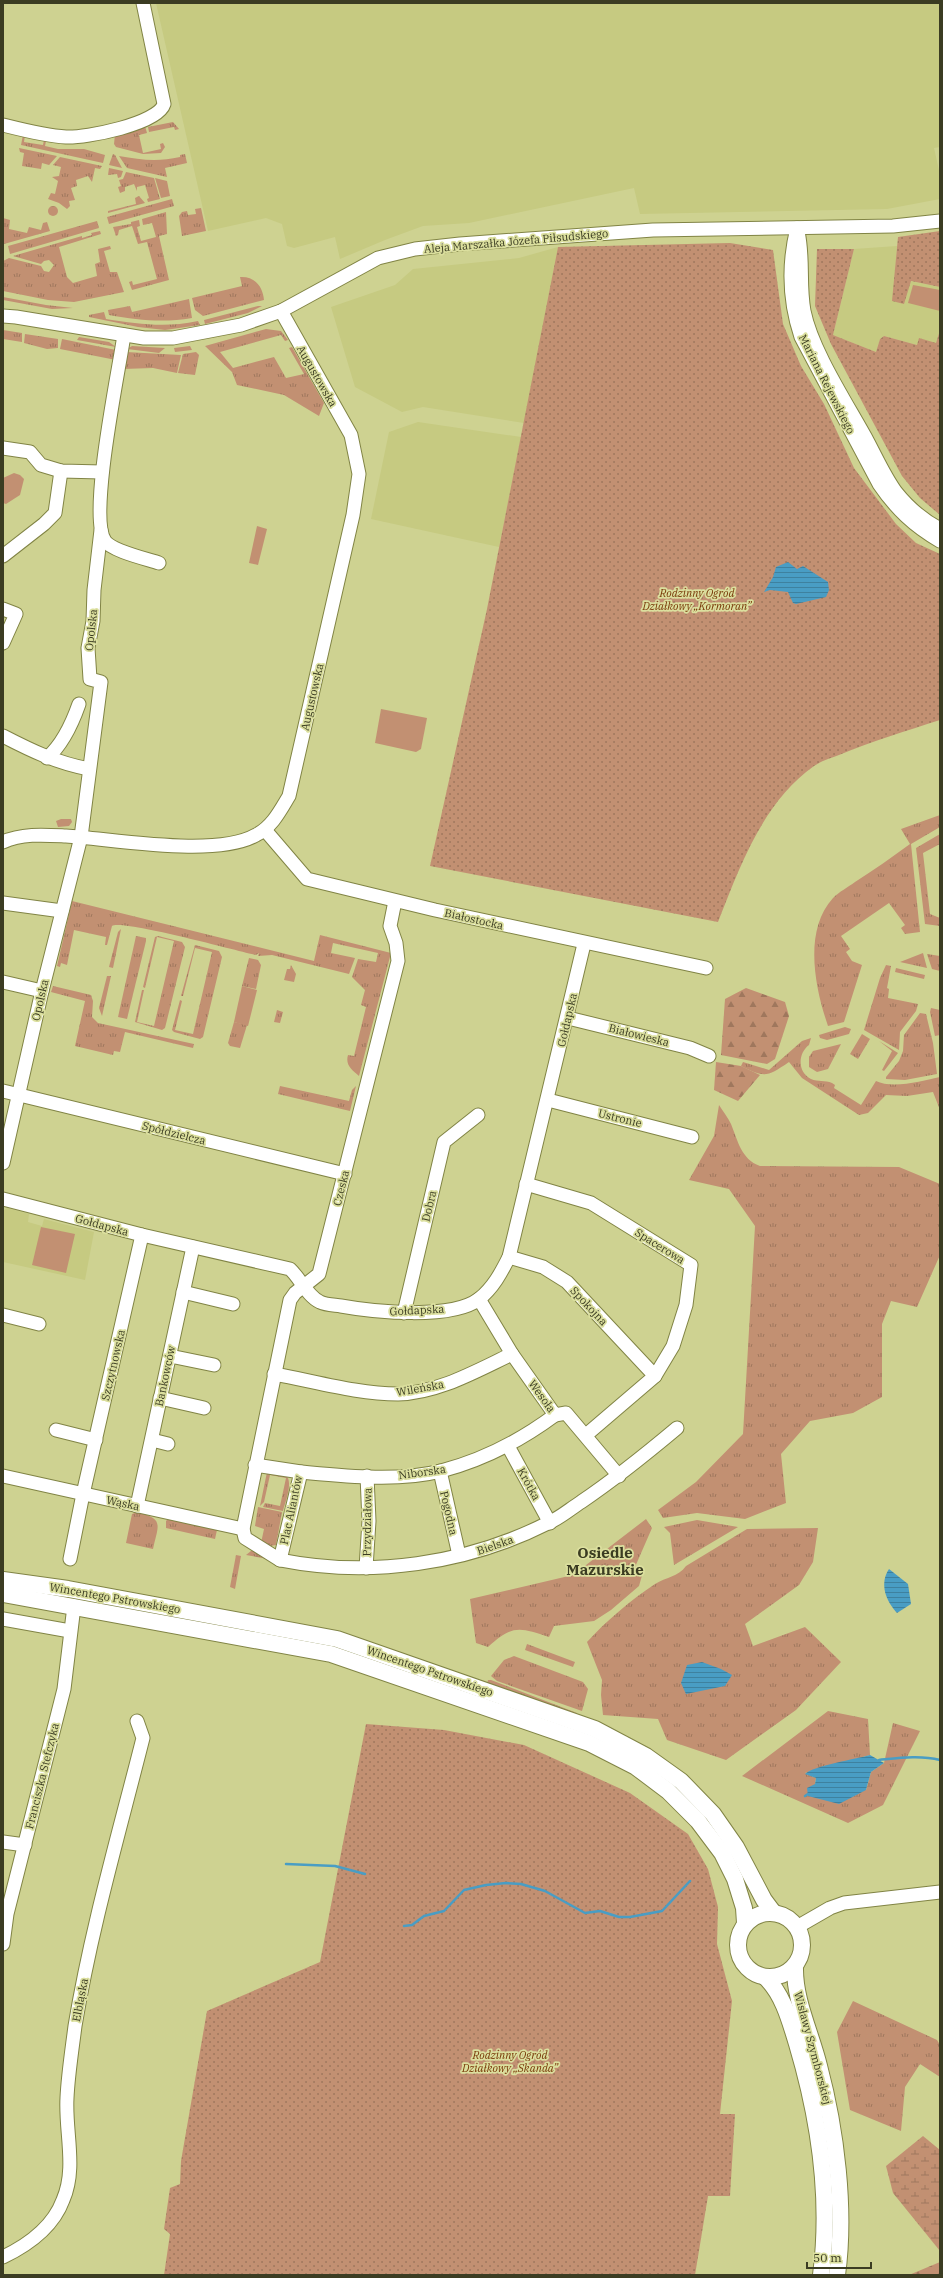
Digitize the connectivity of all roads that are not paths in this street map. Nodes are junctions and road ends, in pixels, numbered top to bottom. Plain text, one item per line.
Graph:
1 (143, 3) edge
2 (3, 125) edge
3 (940, 221) edge
4 (797, 228) junction
5 (3, 311) edge
6 (281, 311) junction
7 (9, 317) edge
8 (124, 335) junction
9 (3, 448) edge
10 (62, 471) junction
11 (102, 472) junction
12 (940, 529) edge
13 (101, 530) junction
14 (940, 541) edge
15 (3, 556) edge
16 (159, 563) dead end
17 (3, 609) edge
18 (3, 643) edge
19 (79, 704) dead end
20 (3, 736) edge
21 (46, 758) junction
22 (89, 769) junction
23 (265, 830) junction
24 (81, 837) junction
25 (3, 842) edge
26 (395, 901) junction
27 (3, 903) edge
28 (62, 910) junction
29 (584, 944) junction
30 (706, 968) dead end
31 (3, 982) edge
32 (42, 991) junction
33 (568, 1018) junction
34 (709, 1056) dead end
35 (3, 1092) edge
36 (18, 1095) junction
37 (548, 1100) junction
38 (478, 1115) dead end
39 (692, 1137) dead end
40 (3, 1163) edge
41 (345, 1174) junction
42 (526, 1184) junction
43 (3, 1199) edge
44 (142, 1235) junction
45 (192, 1247) junction
46 (509, 1257) junction
47 (304, 1285) junction
48 (183, 1292) junction
49 (479, 1299) junction
50 (234, 1304) dead end
51 (404, 1313) junction
52 (3, 1315) edge
53 (39, 1324) dead end
54 (512, 1354) junction
55 (170, 1356) junction
56 (214, 1365) dead end
57 (274, 1374) junction
58 (655, 1376) junction
59 (160, 1398) junction
60 (204, 1408) dead end
61 (555, 1415) junction
62 (677, 1428) dead end
63 (56, 1430) dead end
64 (586, 1435) junction
65 (96, 1440) junction
66 (152, 1440) junction
67 (168, 1444) dead end
68 (508, 1446) junction
69 (255, 1465) junction
70 (440, 1471) junction
71 (301, 1472) junction
72 (3, 1476) edge
73 (367, 1476) junction
74 (619, 1476) junction
75 (82, 1494) junction
76 (137, 1506) junction
77 (550, 1523) junction
78 (244, 1529) junction
79 (459, 1555) junction
80 (70, 1559) dead end
81 (280, 1560) junction
82 (366, 1568) junction
83 (3, 1580) edge
84 (3, 1594) edge
85 (74, 1606) junction
86 (3, 1619) edge
87 (70, 1631) junction
88 (259, 1632) junction
89 (137, 1721) dead end
90 (3, 1842) edge
91 (25, 1845) junction
92 (940, 1892) edge
93 (773, 1912) junction
94 (5, 1913) edge
95 (745, 1924) junction
96 (797, 1927) junction
97 (3, 1944) edge
98 (794, 1966) junction
99 (765, 1977) junction
100 (3, 2257) edge
101 (821, 2275) edge
102 (837, 2275) edge

1 - 2 street
3 - 4 street, Aleja Marszałka Józefa Piłsudskiego
4 - 6 street, Aleja Marszałka Józefa Piłsudskiego
4 - 12 street, Mariana Rejewskiego
4 - 14 street, Mariana Rejewskiego
5 - 7 street, Aleja Marszałka Józefa Piłsudskiego
6 - 8 street, Aleja Marszałka Józefa Piłsudskiego
6 - 23 street, Augustowska
7 - 8 street, Aleja Marszałka Józefa Piłsudskiego
8 - 11 street, Opolska
9 - 10 street
10 - 11 street
10 - 15 street
11 - 13 street, Opolska
13 - 16 street
13 - 22 street, Opolska
17 - 18 street
19 - 21 street
20 - 21 street
21 - 22 street
22 - 24 street, Opolska
23 - 24 street, Augustowska
23 - 26 street, Białostocka
24 - 25 street, Augustowska
24 - 28 street, Opolska
26 - 29 street, Białostocka
26 - 41 street, Czeska
27 - 28 street
28 - 32 street, Opolska
29 - 30 street, Białostocka
29 - 33 street, Gołdapska
31 - 32 street
32 - 36 street, Opolska
33 - 34 street, Białowieska
33 - 37 street, Gołdapska
35 - 36 street, Spółdzielcza
36 - 40 street, Opolska
36 - 41 street, Spółdzielcza
37 - 39 street, Ustronie
37 - 42 street, Gołdapska
38 - 51 street, Dobra
41 - 47 street, Czeska
42 - 46 street, Gołdapska
42 - 58 street, Spacerowa
43 - 44 street, Gołdapska
44 - 45 street, Gołdapska
44 - 65 street, Szczytnowska
45 - 47 street, Gołdapska
45 - 48 street, Bankowców
46 - 49 street, Gołdapska
46 - 58 street, Spokojna
47 - 51 street, Gołdapska
47 - 57 street, Czeska
48 - 50 street
48 - 55 street, Bankowców
49 - 51 street, Gołdapska
49 - 54 street, Wesoła
52 - 53 street
54 - 57 street, Wileńska
54 - 61 street, Wesoła
55 - 56 street
55 - 59 street, Bankowców
57 - 69 street, Czeska
58 - 64 street, Spacerowa
59 - 60 street
59 - 66 street, Bankowców
61 - 64 street, Wesoła
61 - 68 street, Niborska
62 - 74 street, Bielska
63 - 65 street
64 - 74 street, Wesoła
65 - 75 street, Szczytnowska
66 - 67 street
66 - 76 street, Bankowców
68 - 70 street, Niborska
68 - 77 street, Krótka
69 - 71 street, Plac Aliantów
69 - 78 street
70 - 73 street, Niborska
70 - 79 street, Pogodna
71 - 73 street, Niborska
71 - 81 street, Plac Aliantów
72 - 75 street, Wąska
73 - 82 street, Przydziałowa
74 - 77 street, Bielska
75 - 76 street, Wąska
75 - 80 street, Szczytnowska
76 - 78 street, Wąska
77 - 79 street, Bielska
78 - 81 street, Plac Aliantów
79 - 82 street, Bielska
81 - 82 street, Bielska
83 - 88 main road, Wincentego Pstrowskiego
84 - 85 main road, Wincentego Pstrowskiego
85 - 87 street, Franciszka Stefczyka
85 - 88 main road, Wincentego Pstrowskiego
86 - 87 street
87 - 91 street, Franciszka Stefczyka
88 - 93 main road, Wincentego Pstrowskiego
88 - 95 main road, Wincentego Pstrowskiego
89 - 100 street, Elbląska
90 - 91 street
91 - 94 street, Franciszka Stefczyka
92 - 96 street
93 - 95 main road
93 - 96 main road
94 - 97 street, Franciszka Stefczyka
95 - 99 main road
96 - 98 main road
98 - 99 main road
98 - 102 main road, Wisławy Szymborskiej
99 - 101 main road, Wisławy Szymborskiej

